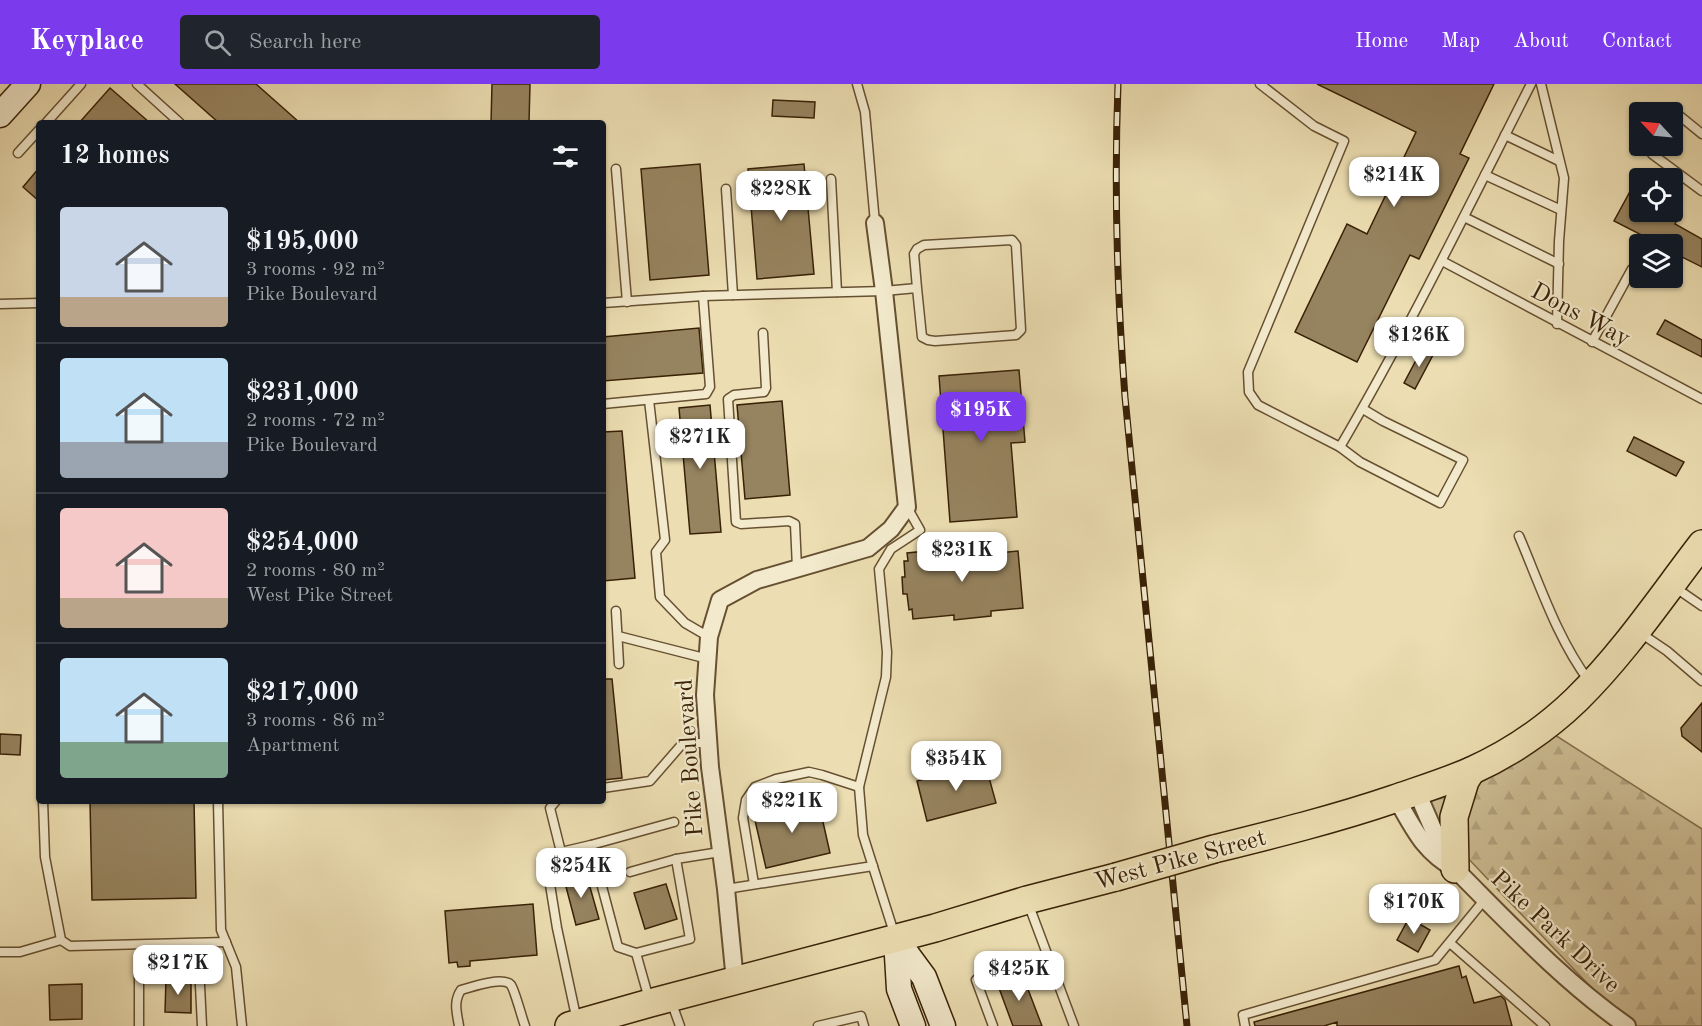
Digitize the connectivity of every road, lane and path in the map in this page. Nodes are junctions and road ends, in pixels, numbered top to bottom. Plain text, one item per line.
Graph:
1 (28, 84) edge
2 (81, 84) edge
3 (137, 84) edge
4 (857, 84) edge
5 (1260, 84) edge
6 (1531, 84) edge
7 (1541, 84) edge
8 (0, 115) edge
9 (1683, 119) edge
10 (48, 120) edge
11 (177, 120) edge
12 (36, 133) edge
13 (1702, 134) edge
14 (1505, 135) junction
15 (18, 153) dead end
16 (1655, 156) edge
17 (1559, 161) junction
18 (616, 169) dead end
19 (1485, 175) junction
20 (831, 179) dead end
21 (726, 189) dead end
22 (1702, 191) edge
23 (1561, 210) junction
24 (1464, 217) junction
25 (874, 223) joint
26 (1442, 261) junction
27 (1559, 264) junction
28 (1629, 274) edge
29 (917, 288) junction
30 (884, 291) junction
31 (837, 292) junction
32 (733, 295) junction
33 (703, 296) junction
34 (627, 302) junction
35 (36, 303) edge
36 (606, 303) edge
37 (0, 304) edge
38 (1557, 324) junction
39 (763, 333) dead end
40 (1592, 342) junction
41 (1702, 399) edge
42 (648, 400) junction
43 (606, 405) edge
44 (1363, 409) junction
45 (1340, 447) junction
46 (907, 507) junction
47 (1520, 536) dead end
48 (1702, 544) edge
49 (797, 568) junction
50 (1671, 584) junction
51 (1702, 606) edge
52 (616, 611) dead end
53 (1636, 630) junction
54 (618, 636) junction
55 (709, 637) junction
56 (708, 659) junction
57 (619, 664) dead end
58 (1702, 681) edge
59 (1592, 684) junction
60 (708, 743) junction
61 (1471, 771) junction
62 (859, 787) junction
63 (606, 788) edge
64 (1407, 795) junction
65 (43, 804) edge
66 (218, 804) edge
67 (553, 804) edge
68 (674, 822) dead end
69 (591, 845) junction
70 (561, 852) junction
71 (720, 852) junction
72 (676, 859) junction
73 (873, 866) junction
74 (1455, 869) junction
75 (630, 872) dead end
76 (754, 884) junction
77 (726, 889) junction
78 (1485, 899) junction
79 (1027, 900) junction
80 (896, 939) junction
81 (61, 940) junction
82 (226, 942) junction
83 (1450, 943) junction
84 (0, 952) edge
85 (636, 953) junction
86 (1008, 975) dead end
87 (735, 981) junction
88 (660, 1001) junction
89 (573, 1025) edge
90 (139, 1026) edge
91 (202, 1026) edge
92 (242, 1026) edge
93 (459, 1026) edge
94 (525, 1026) edge
95 (680, 1026) edge
96 (818, 1026) edge
97 (864, 1026) edge
98 (913, 1026) edge
99 (943, 1026) edge
100 (993, 1026) edge
101 (1074, 1026) edge
102 (1245, 1026) edge
103 (1545, 1026) edge
104 (1627, 1026) edge

1 - 8 main road
2 - 10 lane
3 - 11 lane
4 - 25 lane
5 - 45 lane
6 - 14 lane
7 - 17 lane
9 - 13 lane
12 - 15 lane
14 - 17 lane
14 - 19 lane
16 - 22 lane
17 - 23 lane
18 - 34 lane
19 - 23 lane
19 - 24 lane
20 - 31 lane
21 - 32 lane
23 - 27 lane
24 - 26 lane
24 - 27 lane
25 - 30 street
26 - 38 lane, Dons Way
26 - 44 lane
27 - 38 lane
28 - 40 lane
29 - 29 lane
29 - 30 lane
30 - 31 lane
30 - 46 street
31 - 32 lane
32 - 33 lane
33 - 34 lane
33 - 42 lane
34 - 36 lane
35 - 37 lane
38 - 40 lane, Dons Way
39 - 49 lane
40 - 41 lane, Dons Way
42 - 43 lane
42 - 55 lane
44 - 45 lane
44 - 45 lane
46 - 49 street, Pike Boulevard
46 - 62 lane
47 - 59 lane
48 - 50 main road, West Pike Street
49 - 55 street, Pike Boulevard
50 - 51 lane
50 - 53 main road, West Pike Street
52 - 54 lane
53 - 58 lane
53 - 59 main road, West Pike Street
54 - 56 lane
54 - 57 lane
55 - 56 street, Pike Boulevard
56 - 60 street, Pike Boulevard
59 - 61 main road, West Pike Street
60 - 63 lane
60 - 71 street, Pike Boulevard
61 - 64 main road, West Pike Street
61 - 74 main road
62 - 73 lane
62 - 76 lane
64 - 74 street, Pike Park Drive
64 - 79 main road, West Pike Street, bridge
65 - 81 lane
66 - 82 lane
67 - 70 lane
68 - 69 lane
69 - 70 lane
69 - 85 lane
70 - 89 lane
71 - 72 lane
71 - 77 street, Pike Boulevard
72 - 75 lane
72 - 85 lane
73 - 76 lane
73 - 80 lane
74 - 78 street, Pike Park Drive
76 - 77 lane
77 - 87 street, Pike Boulevard
78 - 83 lane
78 - 104 street, Pike Park Drive
79 - 80 main road, West Pike Street
79 - 101 lane
80 - 87 main road, West Pike Street
80 - 98 main road
80 - 99 main road
81 - 82 lane
81 - 84 lane
82 - 92 lane
83 - 102 lane
83 - 103 lane
85 - 88 lane
86 - 100 lane
87 - 88 main road, West Pike Street
88 - 89 main road, West Pike Street
88 - 95 lane
90 - 91 lane
93 - 94 lane
96 - 97 lane

